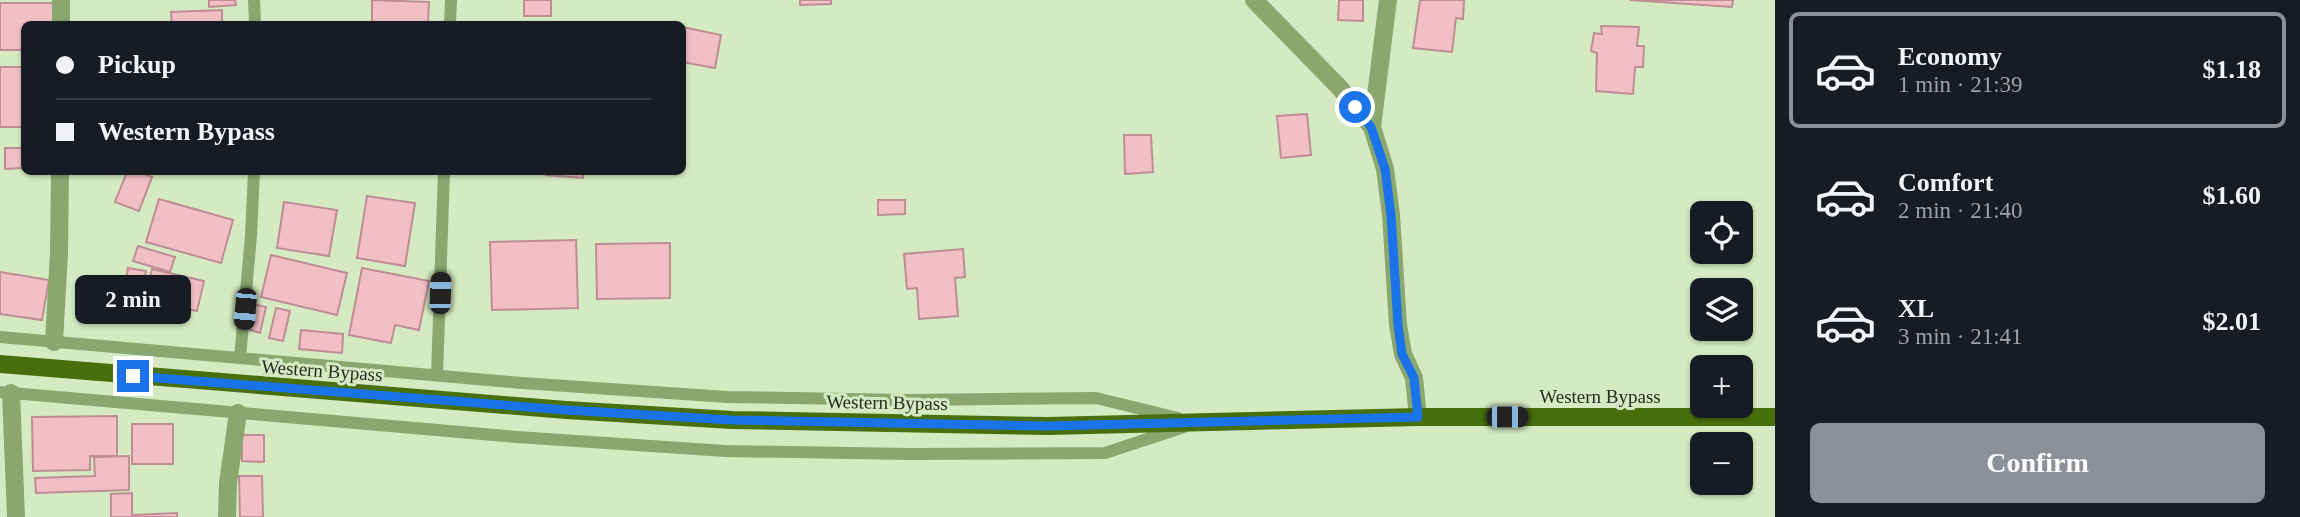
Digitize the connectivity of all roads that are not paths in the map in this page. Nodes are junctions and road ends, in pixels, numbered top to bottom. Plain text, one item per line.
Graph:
1 (61, 0) edge
2 (254, 0) edge
3 (451, 0) edge
4 (1254, 0) edge
5 (1388, 0) edge
6 (61, 21) edge
7 (255, 21) edge
8 (450, 21) edge
9 (1371, 127) junction
10 (60, 175) edge
11 (254, 175) edge
12 (444, 175) edge
13 (0, 337) edge
14 (54, 342) junction
15 (240, 358) junction
16 (0, 364) edge
17 (438, 375) junction
18 (6, 393) edge
19 (238, 412) junction
20 (1418, 417) junction
21 (1775, 417) edge
22 (1198, 422) junction
23 (16, 517) edge
24 (227, 517) edge

1 - 6 street
2 - 7 lane
3 - 8 lane
4 - 9 street
5 - 9 street
9 - 20 street
10 - 14 street
11 - 15 lane
12 - 17 lane
13 - 14 lane
14 - 15 lane
15 - 17 lane
16 - 22 main road, Western Bypass
17 - 22 lane
18 - 19 lane
18 - 23 street
19 - 22 lane
19 - 24 street
20 - 21 main road, Western Bypass
20 - 22 main road, Western Bypass

